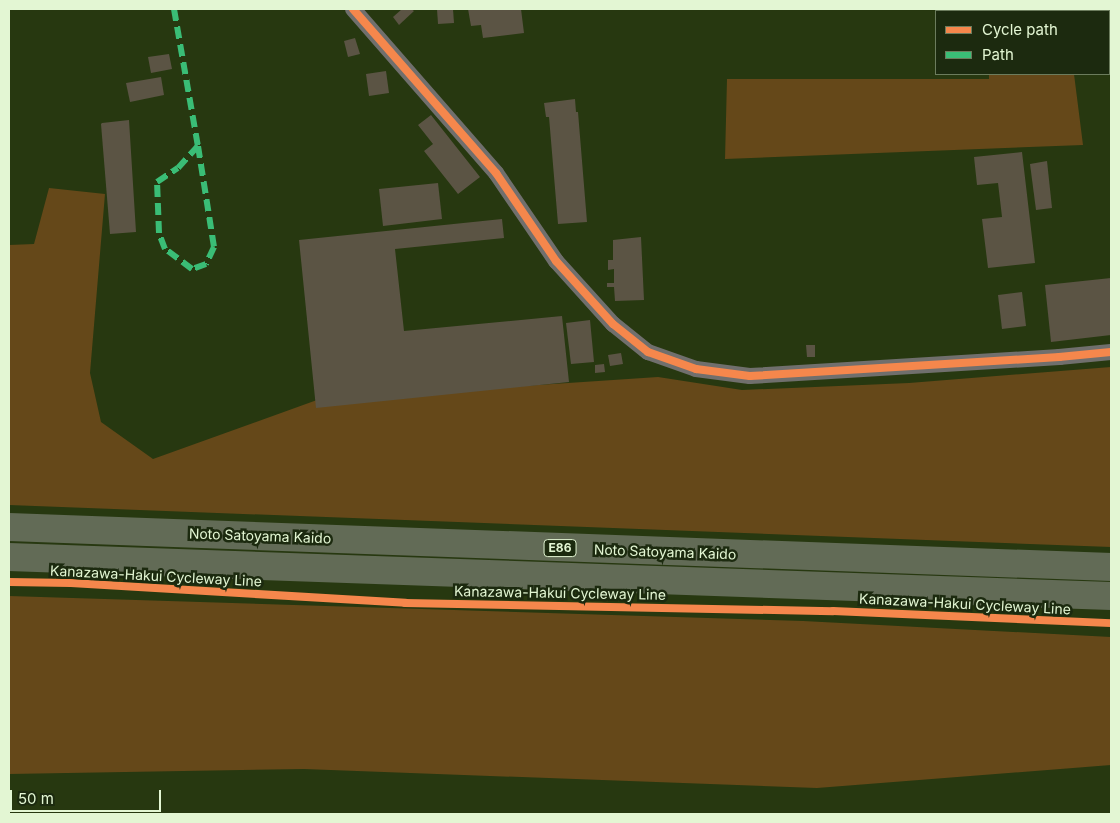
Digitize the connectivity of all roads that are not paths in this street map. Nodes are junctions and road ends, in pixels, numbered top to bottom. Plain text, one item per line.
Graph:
1 (353, 9) edge
2 (1111, 352) edge
3 (9, 527) edge
4 (9, 557) edge
5 (1111, 567) edge
6 (1111, 596) edge

1 - 2 street
3 - 5 highway, Noto Satoyama Kaido / E86
4 - 6 highway, Noto Satoyama Kaido / E86

